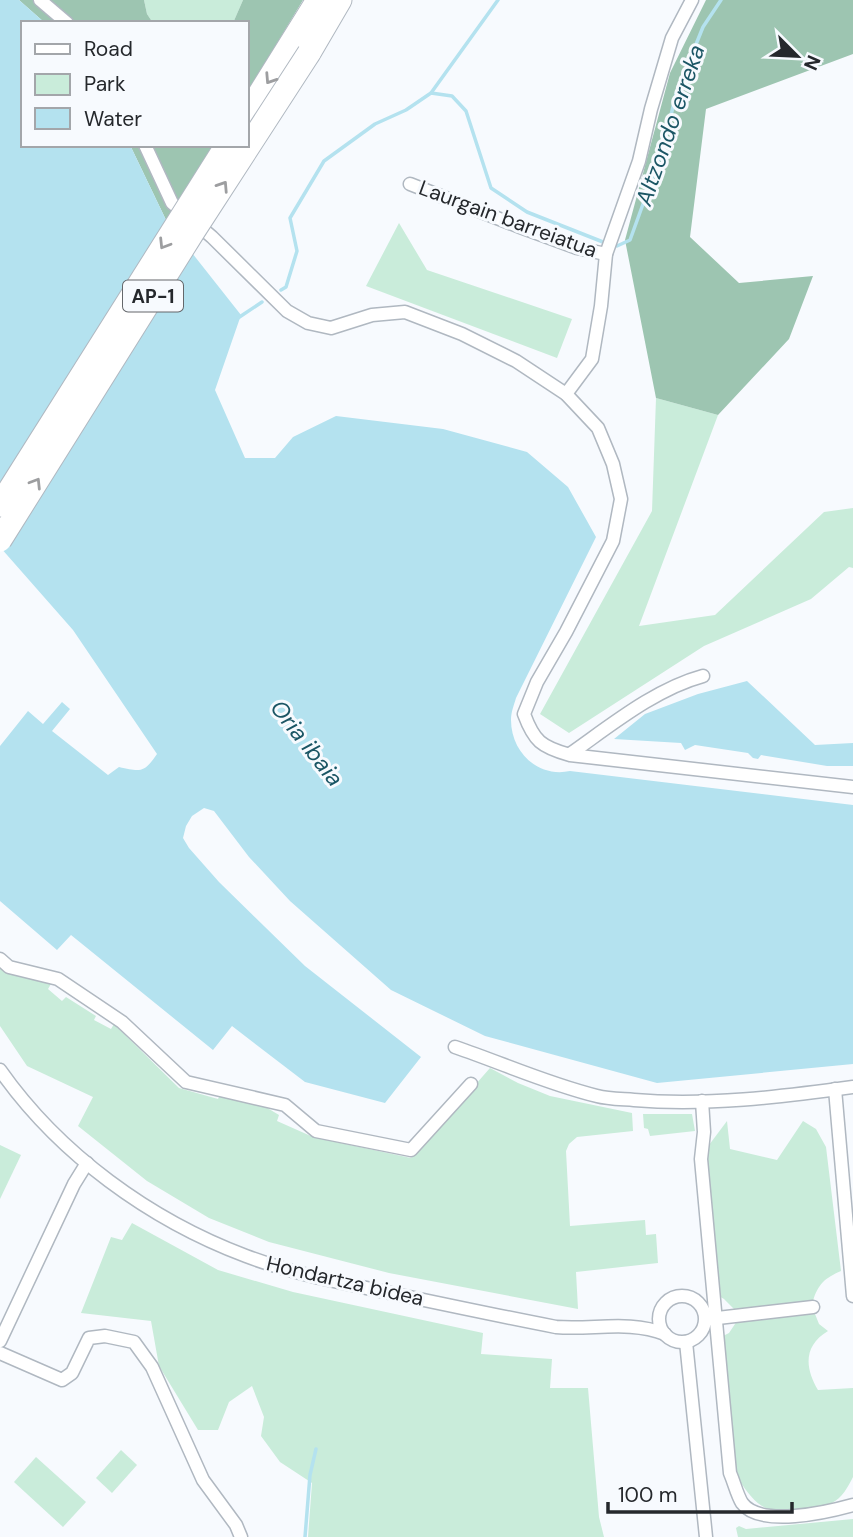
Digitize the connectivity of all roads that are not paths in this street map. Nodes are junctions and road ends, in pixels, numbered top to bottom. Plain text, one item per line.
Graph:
1 (40, 0) edge
2 (318, 0) edge
3 (341, 0) edge
4 (692, 0) edge
5 (65, 21) edge
6 (301, 48) junction
7 (248, 113) edge
8 (248, 138) edge
9 (146, 147) edge
10 (226, 147) edge
11 (243, 147) edge
12 (410, 184) dead end
13 (606, 254) junction
14 (566, 394) junction
15 (0, 505) edge
16 (0, 540) edge
17 (703, 676) dead end
18 (570, 755) junction
19 (853, 787) edge
20 (0, 959) edge
21 (455, 1047) dead end
22 (0, 1070) edge
23 (471, 1084) dead end
24 (853, 1087) edge
25 (835, 1089) junction
26 (702, 1101) junction
27 (87, 1163) junction
28 (853, 1296) edge
29 (813, 1307) dead end
30 (662, 1310) junction
31 (711, 1318) junction
32 (629, 1325) junction
33 (665, 1334) junction
34 (0, 1341) edge
35 (686, 1342) junction
36 (0, 1353) edge
37 (853, 1505) edge
38 (242, 1537) edge
39 (706, 1537) edge

1 - 5 street
2 - 6 highway, AP-1
3 - 6 highway, AP-1
4 - 13 street, Laurgain barreiatua
6 -> 7 highway, AP-1
8 -> 6 highway, AP-1, bridge
9 - 14 street
10 -> 15 highway, AP-1, bridge
16 -> 11 highway, AP-1, bridge
12 - 13 street, Laurgain barreiatua
13 - 14 street, Laurgain barreiatua
14 - 18 street
17 - 18 street
18 - 19 street
20 - 23 street
21 - 26 street
22 - 27 street, Hondartza bidea
24 - 25 street
25 - 26 street
25 - 28 street
26 - 31 street
27 - 32 street, Hondartza bidea
27 - 34 street
29 - 31 street
30 - 31 street
30 - 32 street
30 - 33 street
31 - 35 street
31 - 37 street
32 - 33 street
33 - 35 street
35 - 39 street
36 - 38 street

